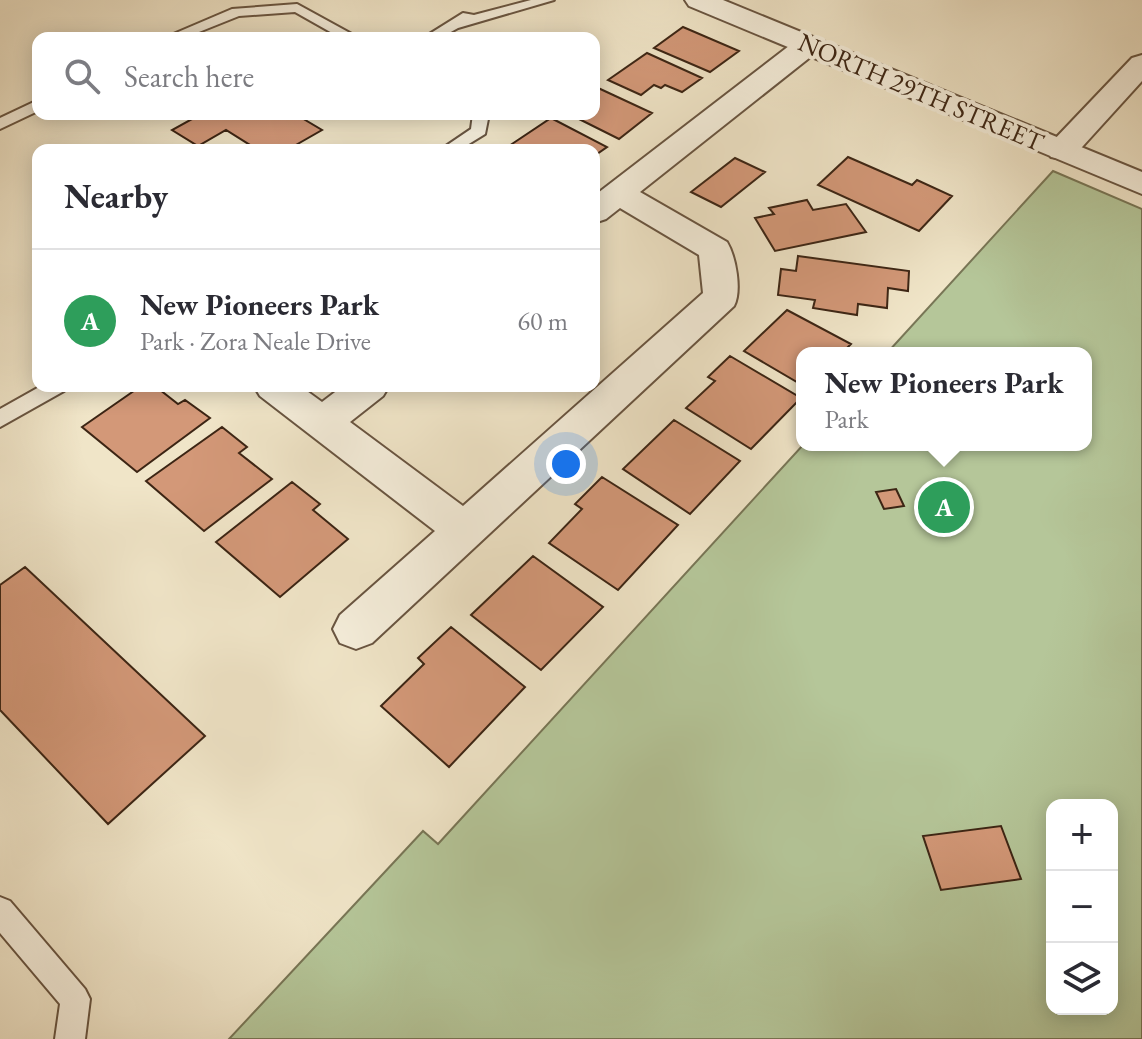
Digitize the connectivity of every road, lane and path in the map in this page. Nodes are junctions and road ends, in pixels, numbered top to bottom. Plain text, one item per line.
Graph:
1 (497, 0) edge
2 (547, 0) edge
3 (699, 0) edge
4 (456, 24) junction
5 (330, 27) junction
6 (186, 32) edge
7 (323, 32) edge
8 (340, 32) edge
9 (441, 32) edge
10 (808, 45) junction
11 (1142, 64) edge
12 (32, 108) edge
13 (480, 120) edge
14 (0, 124) edge
15 (458, 144) edge
16 (1062, 150) junction
17 (1142, 184) edge
18 (606, 203) edge
19 (47, 392) edge
20 (281, 392) edge
21 (362, 392) edge
22 (0, 419) edge
23 (322, 423) junction
24 (465, 530) junction
25 (356, 629) dead end
26 (0, 911) edge
27 (70, 1039) edge

1 - 4 lane
2 - 4 lane
3 - 10 street, NORTH 29TH STREET
4 - 9 lane
5 - 6 lane
5 - 7 lane
5 - 8 lane
10 - 16 street, NORTH 29TH STREET
10 - 18 street
11 - 16 street
12 - 14 lane
13 - 15 lane
16 - 17 street, NORTH 29TH STREET
18 - 24 street
19 - 22 lane
20 - 23 street
21 - 23 street
23 - 24 street
24 - 25 street
26 - 27 lane

